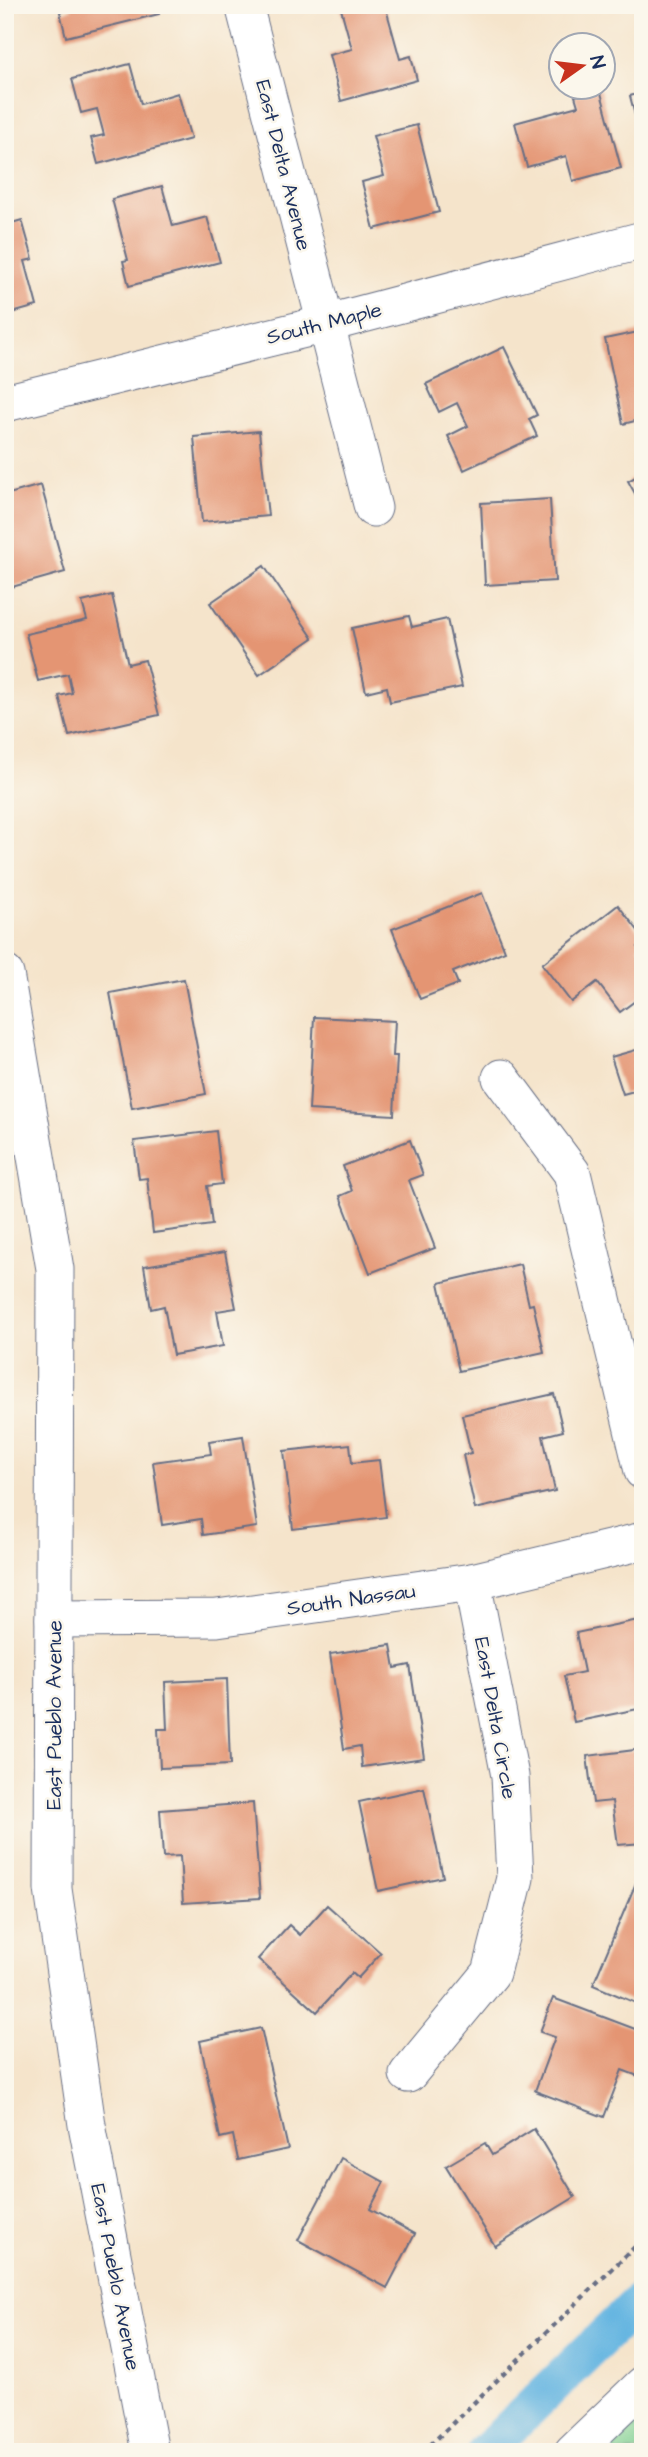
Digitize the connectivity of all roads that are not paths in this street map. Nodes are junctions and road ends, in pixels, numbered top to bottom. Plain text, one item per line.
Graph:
1 (244, 5) edge
2 (643, 240) edge
3 (325, 324) junction
4 (5, 403) edge
5 (373, 508) dead end
6 (5, 974) edge
7 (501, 1078) dead end
8 (643, 1471) edge
9 (643, 1541) edge
10 (472, 1582) junction
11 (54, 1619) junction
12 (408, 2074) dead end
13 (643, 2385) edge
14 (150, 2452) edge
15 (573, 2452) edge

1 - 3 street, East Delta Avenue
2 - 3 street, South Maple
3 - 4 street, South Maple
3 - 5 street
6 - 11 street, East Pueblo Avenue
7 - 8 street
9 - 10 street, South Nassau
10 - 11 street, South Nassau
10 - 12 street, East Delta Circle
11 - 14 street, East Pueblo Avenue
13 - 15 street

